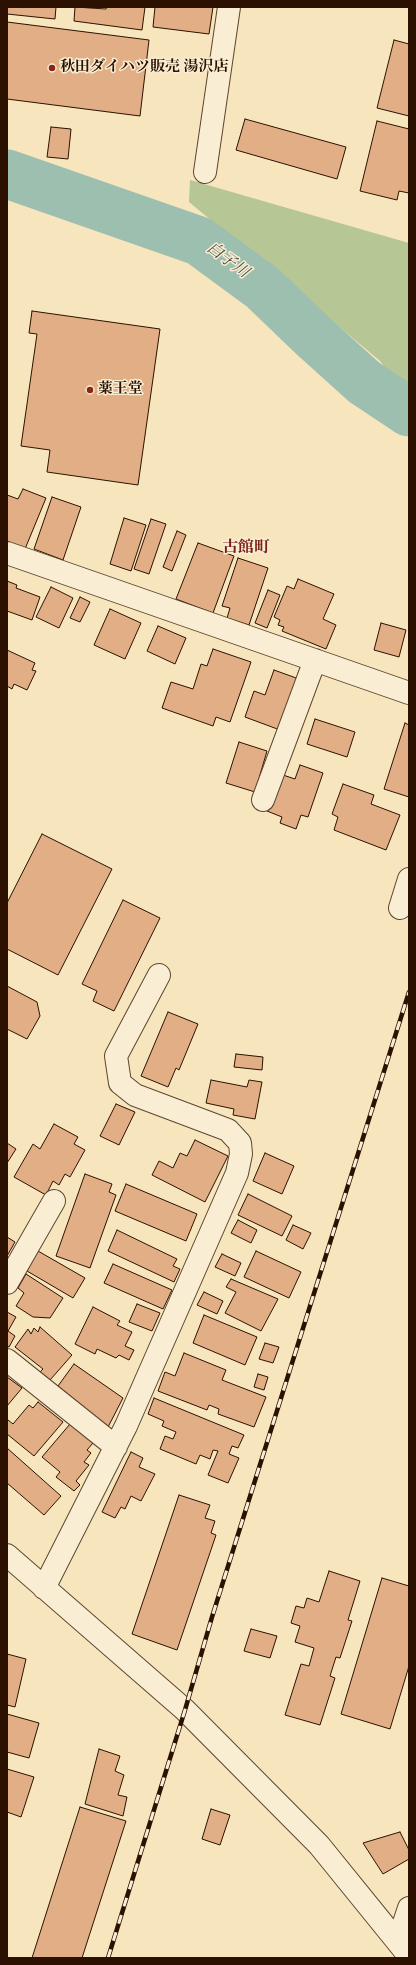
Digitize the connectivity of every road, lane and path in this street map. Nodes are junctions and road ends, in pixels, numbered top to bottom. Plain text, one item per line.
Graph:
1 (229, 7) edge
2 (205, 172) dead end
3 (7, 553) edge
4 (315, 660) junction
5 (409, 693) edge
6 (263, 800) dead end
7 (409, 879) edge
8 (400, 908) dead end
9 (159, 975) dead end
10 (54, 1201) dead end
11 (7, 1283) edge
12 (7, 1360) edge
13 (116, 1447) junction
14 (7, 1555) edge
15 (44, 1588) junction
16 (409, 1908) edge
17 (403, 1948) edge

1 - 2 street
3 - 4 street
4 - 5 street
4 - 6 street
7 - 8 street
9 - 13 street
10 - 11 street
12 - 13 street
13 - 15 street
14 - 15 street
15 - 17 street
16 - 17 street

